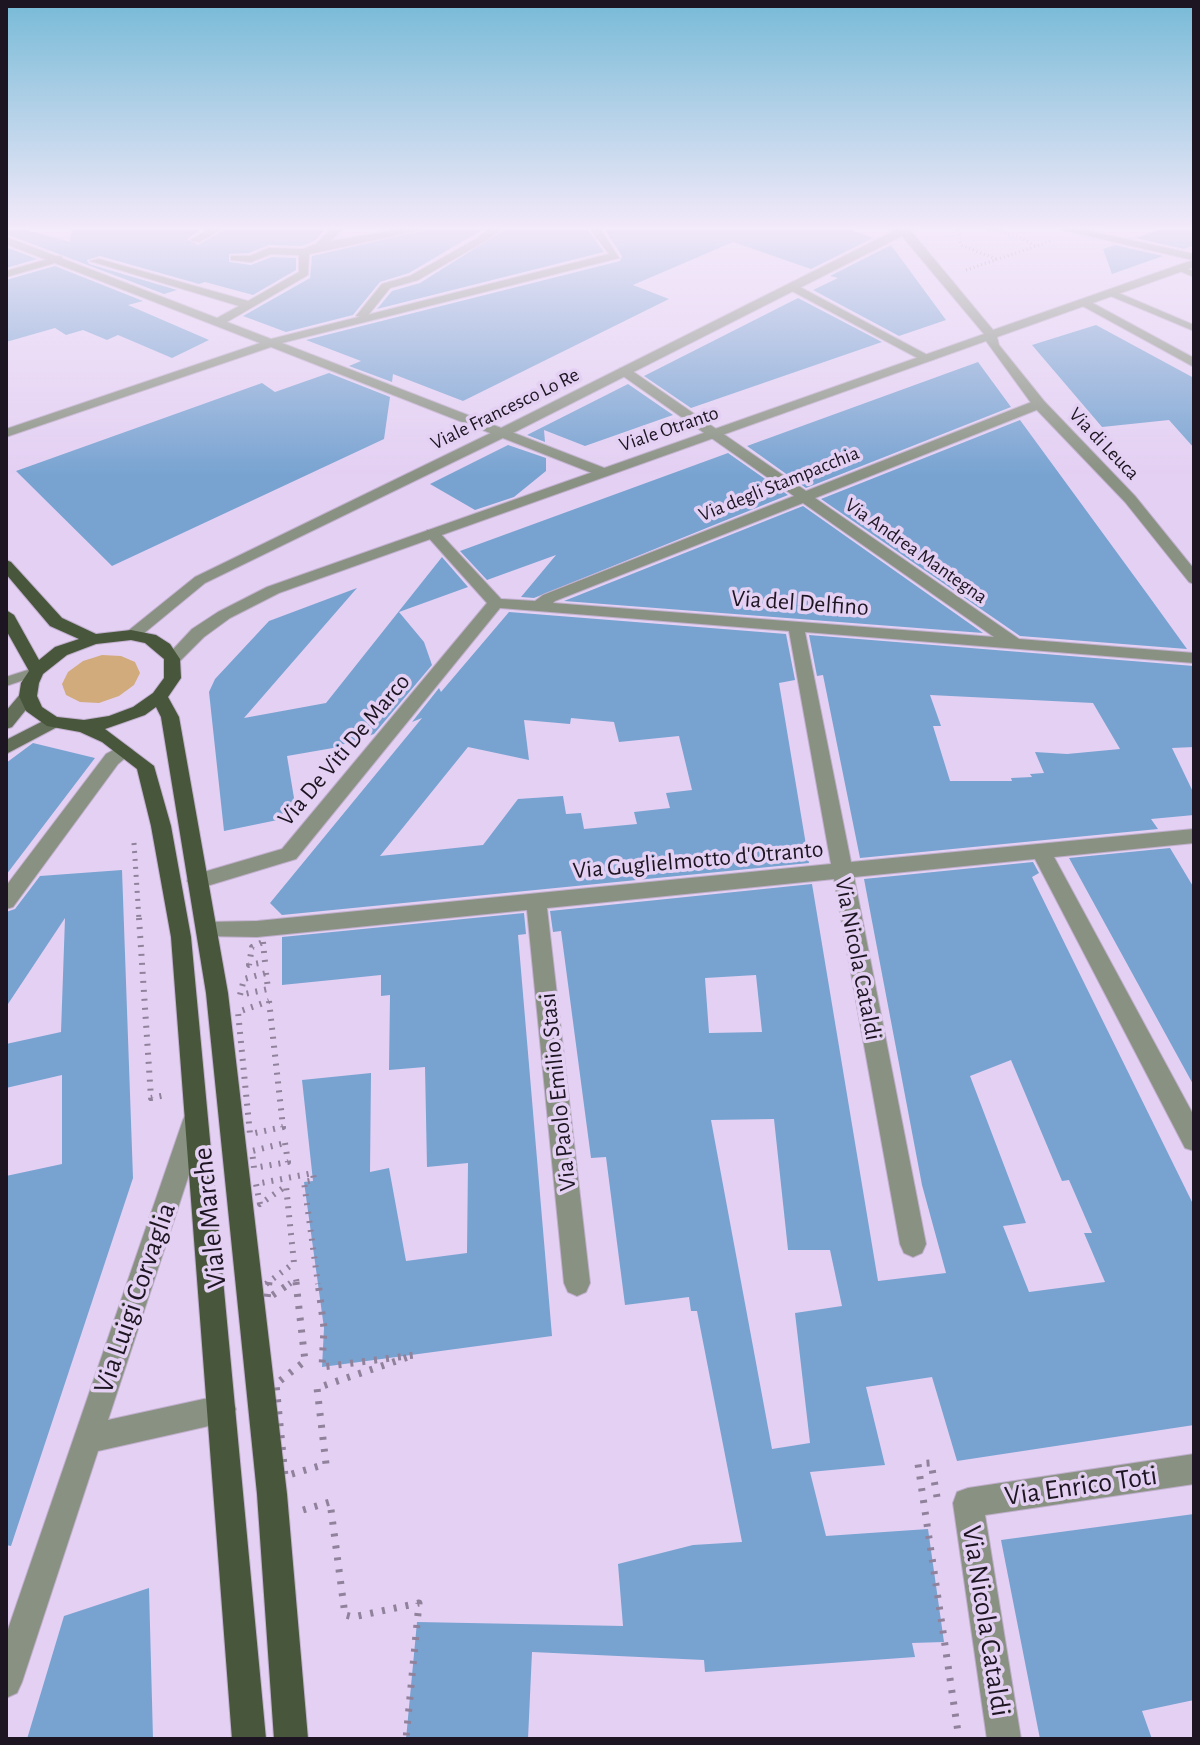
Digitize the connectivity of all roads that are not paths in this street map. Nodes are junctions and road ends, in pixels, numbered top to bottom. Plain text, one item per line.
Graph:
1 (196, 311) edge
2 (238, 311) edge
3 (366, 311) edge
4 (382, 311) edge
5 (746, 311) edge
6 (839, 311) edge
7 (971, 311) edge
8 (1057, 311) edge
9 (1100, 311) edge
10 (1155, 311) edge
11 (362, 316) junction
12 (221, 321) junction
13 (1194, 328) edge
14 (991, 335) junction
15 (271, 342) junction
16 (929, 359) junction
17 (1194, 363) edge
18 (624, 371) junction
19 (1039, 404) junction
20 (504, 432) junction
21 (6, 433) edge
22 (715, 435) junction
23 (602, 472) junction
24 (803, 496) junction
25 (432, 533) junction
26 (6, 565) edge
27 (1194, 579) edge
28 (496, 603) junction
29 (537, 608) junction
30 (6, 615) edge
31 (796, 626) junction
32 (131, 635) junction
33 (94, 639) junction
34 (1016, 644) junction
35 (1194, 658) edge
36 (172, 659) junction
37 (37, 671) junction
38 (6, 682) edge
39 (28, 696) junction
40 (159, 697) junction
41 (53, 722) junction
42 (6, 723) edge
43 (84, 726) junction
44 (6, 748) edge
45 (124, 750) junction
46 (1191, 841) edge
47 (1041, 851) junction
48 (841, 872) junction
49 (197, 881) junction
50 (6, 901) edge
51 (536, 901) junction
52 (207, 930) junction
53 (196, 1102) junction
54 (1194, 1140) edge
55 (913, 1244) dead end
56 (577, 1283) dead end
57 (222, 1409) junction
58 (87, 1439) junction
59 (1194, 1469) edge
60 (968, 1503) joint
61 (6, 1682) edge
62 (249, 1739) edge
63 (291, 1739) edge
64 (1004, 1739) edge

1 - 12 street
2 - 12 street
3 - 11 street
4 - 11 street
5 - 18 street, Viale Francesco Lo Re
6 - 16 street
7 - 14 street, Via di Leuca
8 - 14 street, Viale Otranto
9 - 17 street
10 - 13 lane
11 - 15 street
12 - 15 street
14 - 16 street, Viale Otranto
14 - 19 street, Via di Leuca
15 - 20 street
15 - 21 street
16 - 22 street, Viale Otranto
18 - 20 street, Viale Francesco Lo Re
18 - 22 street, Via Andrea Mantegna
19 - 24 street, Via degli Stampacchia
19 - 27 street, Via di Leuca
20 - 23 street
20 - 32 street, Viale Francesco Lo Re
22 - 23 street, Viale Otranto
22 - 24 street, Via Andrea Mantegna
23 - 25 street, Viale Otranto
24 - 29 street, Via degli Stampacchia
24 - 34 street, Via Andrea Mantegna
25 - 28 street
25 - 36 street, Viale Otranto
26 - 33 main road
28 - 29 street, Via del Delfino
28 - 49 street, Via De Viti De Marco
29 - 31 street, Via del Delfino
30 - 37 main road
31 - 34 street, Via del Delfino
31 - 48 street, Via Nicola Cataldi
32 - 33 main road
32 - 36 main road
33 - 37 main road
34 - 35 street, Via del Delfino
36 - 40 main road
37 - 38 lane
37 - 39 main road
39 - 41 main road
39 - 42 main road
40 - 43 main road
40 - 49 main road, Viale Marche
41 - 43 main road
41 - 44 main road
43 - 45 main road, Viale Marche
45 - 50 street
45 - 53 main road, Viale Marche
46 - 47 street, Via Guglielmotto d'Otranto
47 - 48 street, Via Guglielmotto d'Otranto
47 - 54 street
48 - 51 street, Via Guglielmotto d'Otranto
48 - 55 street, Via Nicola Cataldi
49 - 52 main road, Viale Marche
51 - 52 street, Via Guglielmotto d'Otranto
51 - 56 street, Via Paolo Emilio Stasi
52 - 63 main road, Viale Marche
53 - 57 main road, Viale Marche
53 - 58 street, Via Luigi Corvaglia
57 - 58 street, Via Luigi Corvaglia
57 - 62 main road, Viale Marche
58 - 61 street, Via Luigi Corvaglia
59 - 60 street, Via Enrico Toti
60 - 64 street, Via Nicola Cataldi

